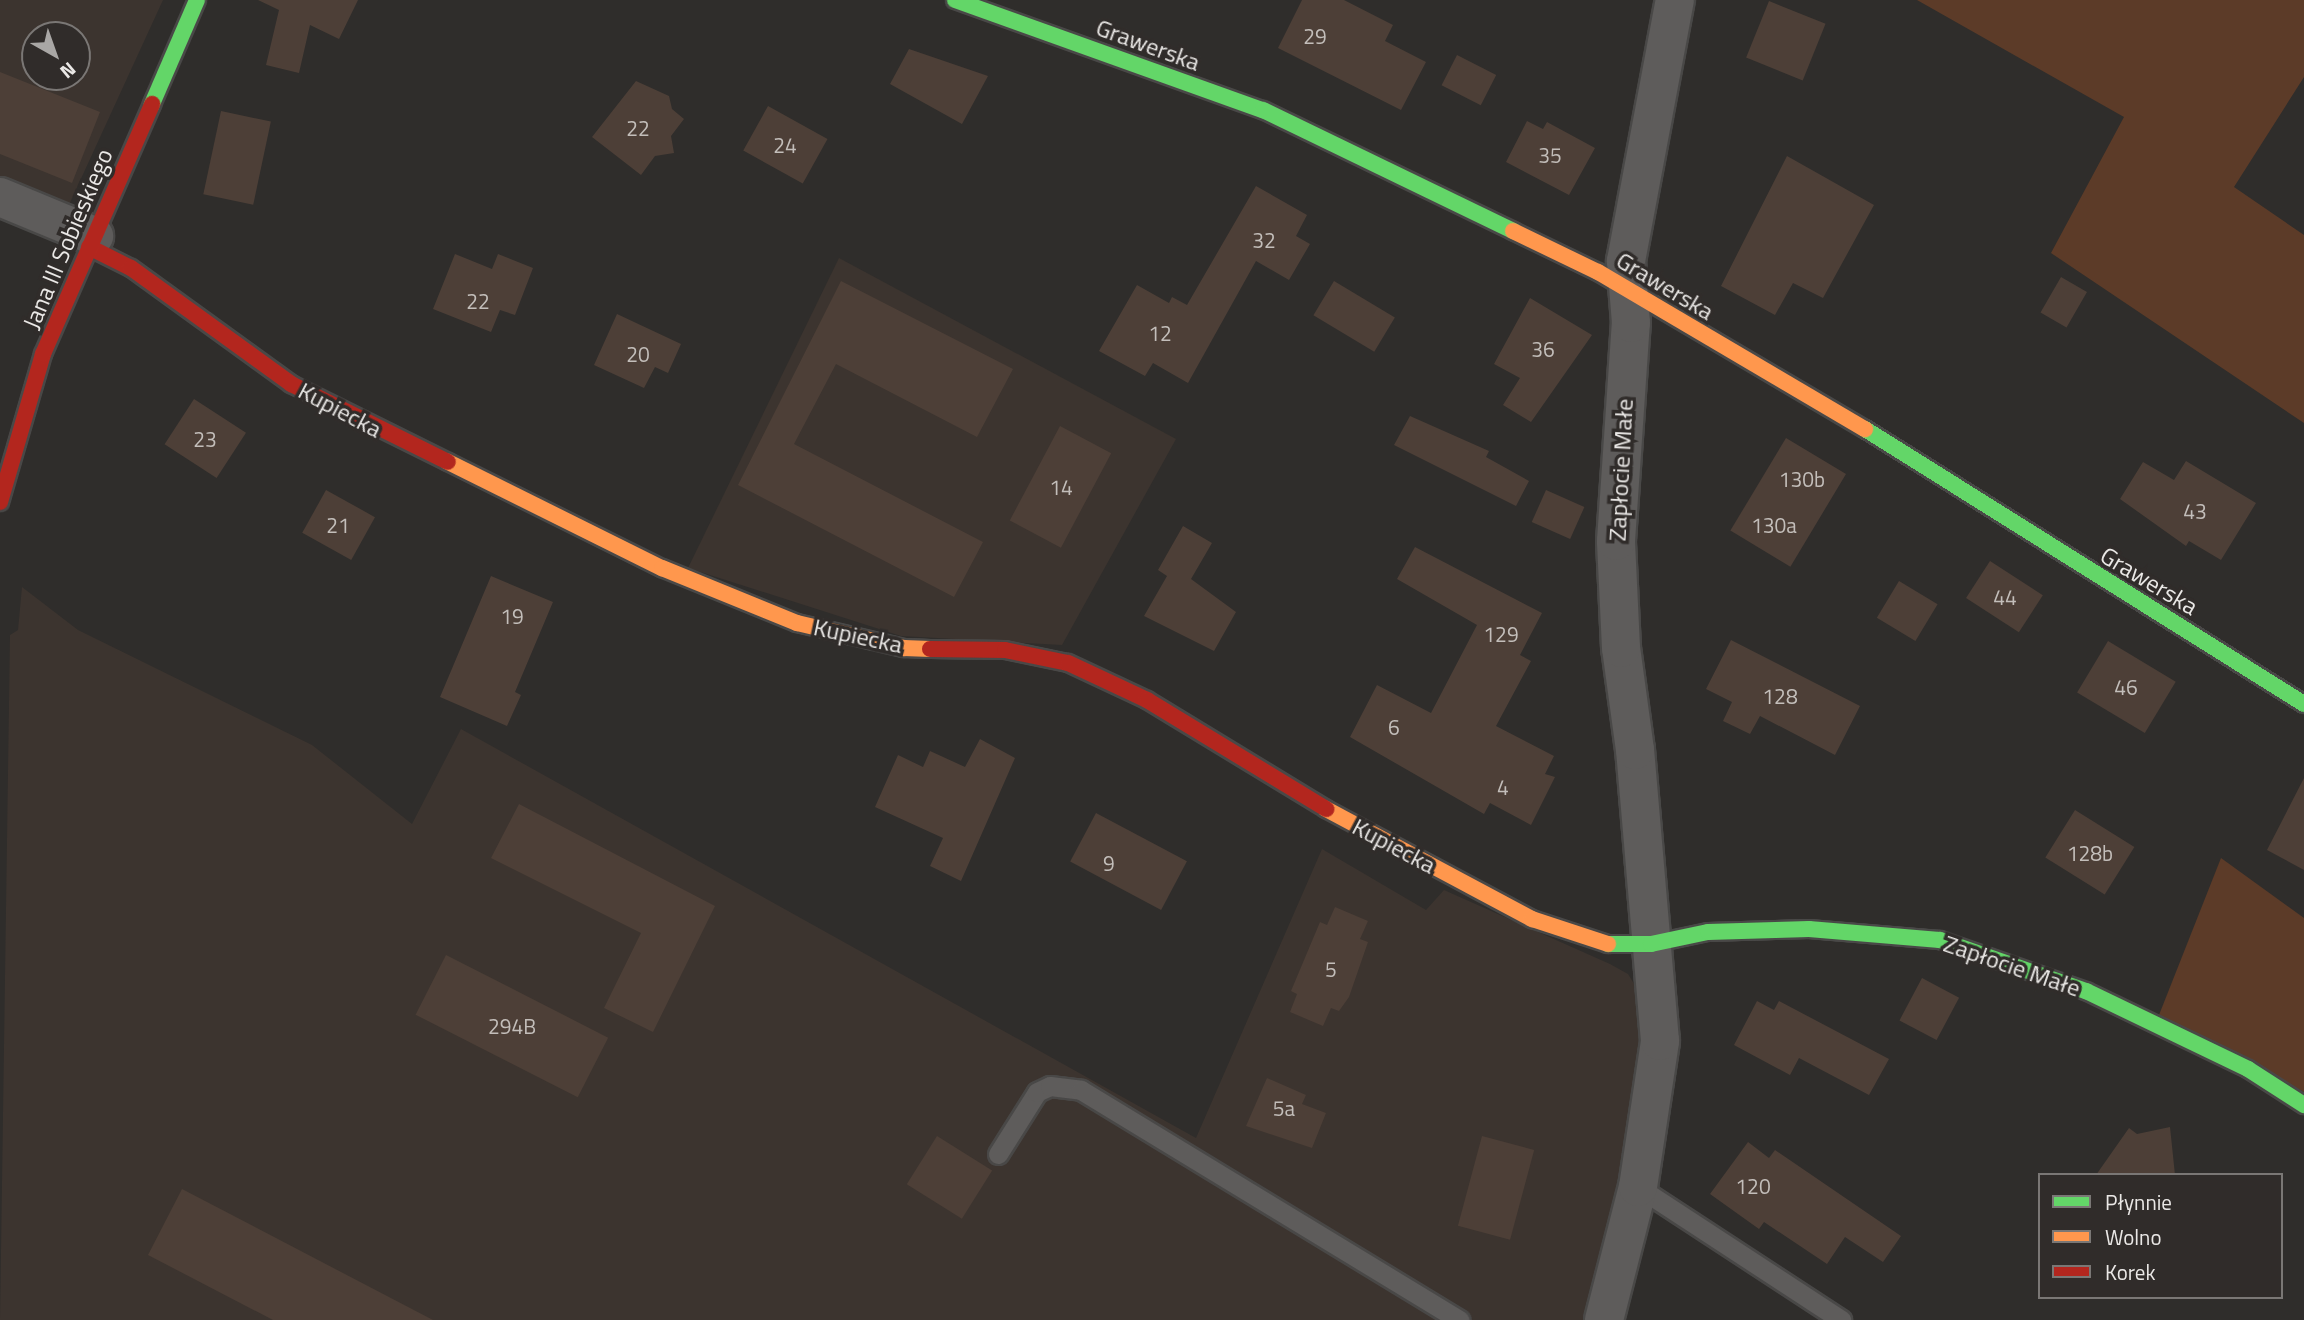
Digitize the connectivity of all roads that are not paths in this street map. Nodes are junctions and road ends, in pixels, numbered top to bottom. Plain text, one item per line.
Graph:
1 (197, 0) edge
2 (955, 0) edge
3 (1675, 0) edge
4 (0, 197) edge
5 (91, 241) junction
6 (1627, 291) junction
7 (0, 502) edge
8 (2304, 704) edge
9 (1651, 944) junction
10 (2304, 1105) edge
11 (998, 1154) dead end
12 (1638, 1187) junction
13 (1460, 1320) edge
14 (1604, 1320) edge
15 (1841, 1320) edge

1 - 5 street, Jana III Sobieskiego
2 - 6 street, Grawerska
3 - 6 street, Zapłocie Małe
4 - 5 street, Kupiecka
5 - 7 street, Jana III Sobieskiego
5 - 9 street, Kupiecka
6 - 8 street, Grawerska
6 - 9 street, Zapłocie Małe
9 - 10 street, Zapłocie Małe
9 - 12 street, Zapłocie Małe
11 - 13 lane
12 - 14 street, Zapłocie Małe
12 - 15 lane

